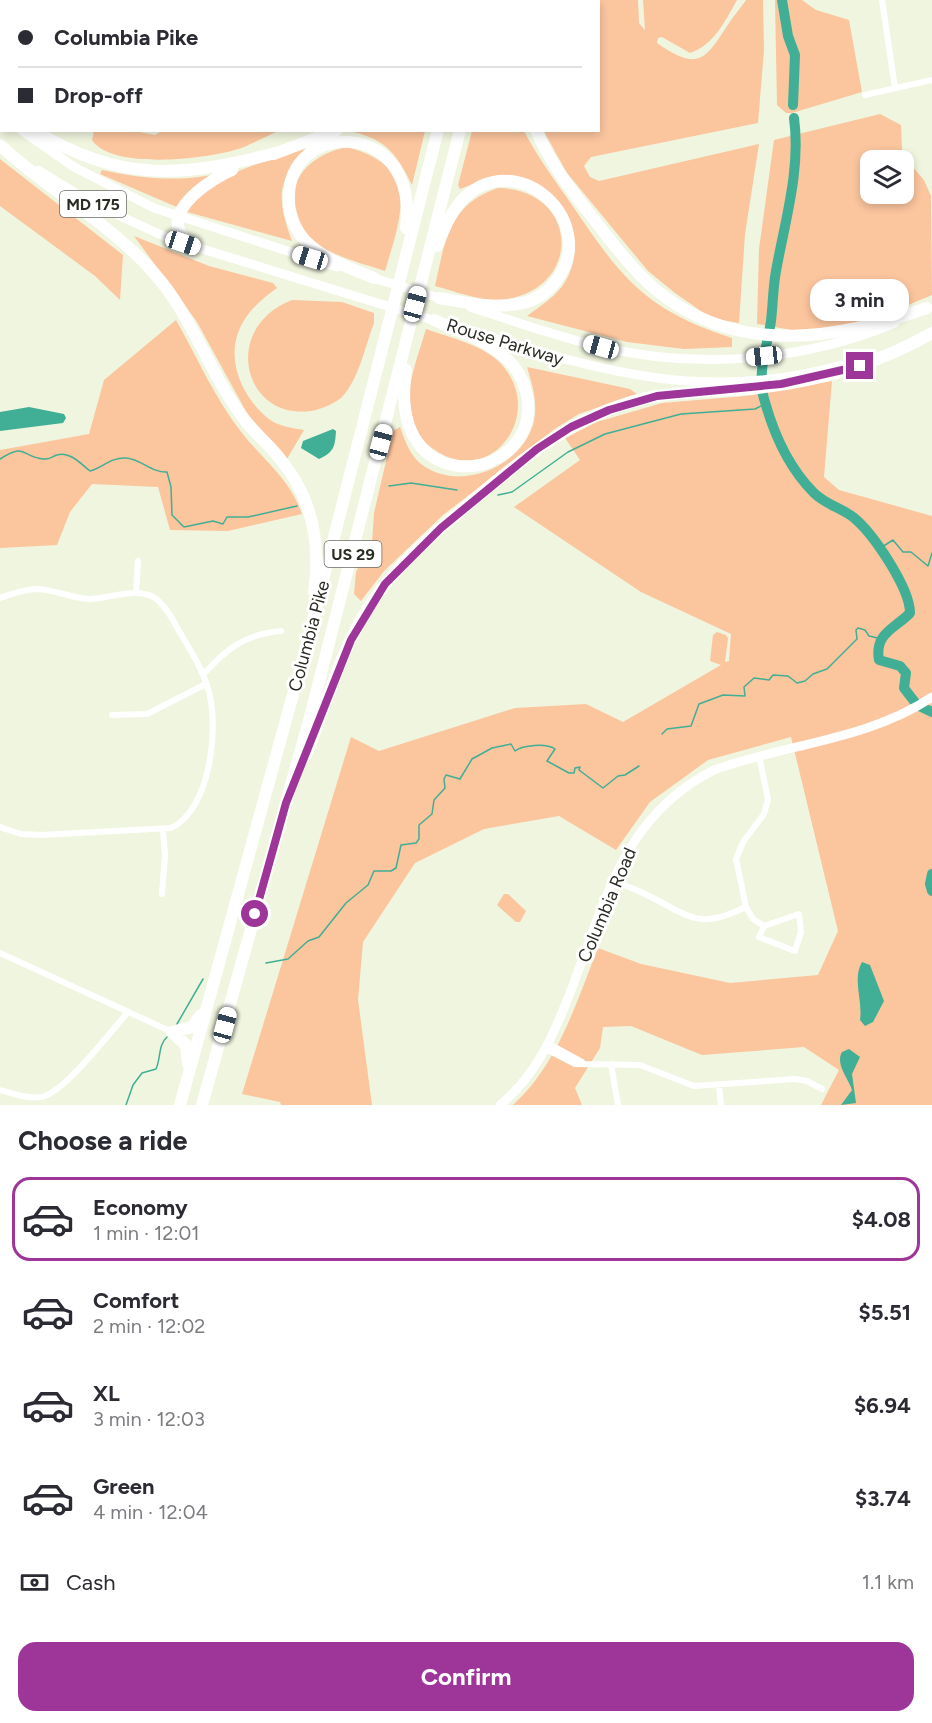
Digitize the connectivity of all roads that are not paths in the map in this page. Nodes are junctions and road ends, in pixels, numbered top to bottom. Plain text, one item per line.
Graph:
1 (882, 0) edge
2 (932, 80) edge
3 (895, 88) junction
4 (865, 95) dead end
5 (24, 132) edge
6 (38, 132) edge
7 (332, 132) edge
8 (437, 132) edge
9 (459, 132) edge
10 (537, 132) edge
11 (0, 144) edge
12 (279, 152) junction
13 (180, 218) junction
14 (195, 247) junction
15 (401, 273) junction
16 (374, 278) junction
17 (421, 280) junction
18 (440, 298) junction
19 (415, 304) junction
20 (929, 306) edge
21 (434, 320) junction
22 (932, 332) edge
23 (781, 381) junction
24 (744, 385) junction
25 (138, 561) dead end
26 (136, 593) junction
27 (0, 598) edge
28 (281, 631) dead end
29 (305, 651) junction
30 (203, 675) junction
31 (206, 684) junction
32 (930, 699) edge
33 (112, 715) dead end
34 (759, 756) junction
35 (286, 803) junction
36 (0, 827) edge
37 (163, 830) junction
38 (614, 881) junction
39 (162, 894) dead end
40 (746, 907) junction
41 (764, 926) junction
42 (0, 953) edge
43 (208, 1004) junction
44 (128, 1012) junction
45 (172, 1032) junction
46 (547, 1047) junction
47 (611, 1064) junction
48 (188, 1073) junction
49 (719, 1086) junction
50 (822, 1089) dead end
51 (0, 1090) edge
52 (180, 1105) edge
53 (202, 1105) edge
54 (500, 1105) edge
55 (618, 1105) edge
56 (721, 1105) edge

1 - 3 street
2 - 3 street
3 - 4 street
5 - 13 main road, Rouse Parkway / MD 175
6 - 12 highway
7 - 12 highway
8 - 15 highway, Columbia Pike / US 29
9 - 17 highway, Columbia Pike / US 29
10 - 20 highway
11 - 14 main road, Rouse Parkway / MD 175
11 - 29 highway
12 - 13 highway
13 - 14 highway
13 - 16 main road, Rouse Parkway / MD 175
14 - 21 main road, Rouse Parkway / MD 175
15 - 16 highway
15 - 29 highway, Columbia Pike / US 29
16 - 18 main road, Rouse Parkway / MD 175
17 - 18 highway
17 - 19 highway, Columbia Pike / US 29
18 - 20 main road, Rouse Parkway / MD 175
19 - 21 highway
19 - 35 highway, Columbia Pike / US 29
21 - 24 main road, Rouse Parkway / MD 175
22 - 23 main road
22 - 23 highway
23 - 24 highway
24 - 35 highway
25 - 26 street
26 - 27 street
26 - 30 street
28 - 30 street
29 - 43 highway, Columbia Pike / US 29
30 - 31 street
31 - 33 street
31 - 37 street
32 - 34 main road, Columbia Road
34 - 38 main road, Columbia Road
34 - 40 street
35 - 53 highway, Columbia Pike / US 29
36 - 37 street
37 - 39 street
38 - 40 street
38 - 46 main road, Columbia Road
40 - 41 street
41 - 41 street
42 - 44 street
43 - 45 highway
43 - 48 highway, Columbia Pike / US 29
44 - 45 street
44 - 51 street
45 - 48 highway
46 - 47 street
46 - 54 main road, Columbia Road
47 - 49 street
47 - 55 street
48 - 52 highway, Columbia Pike / US 29
49 - 50 street
49 - 56 street

